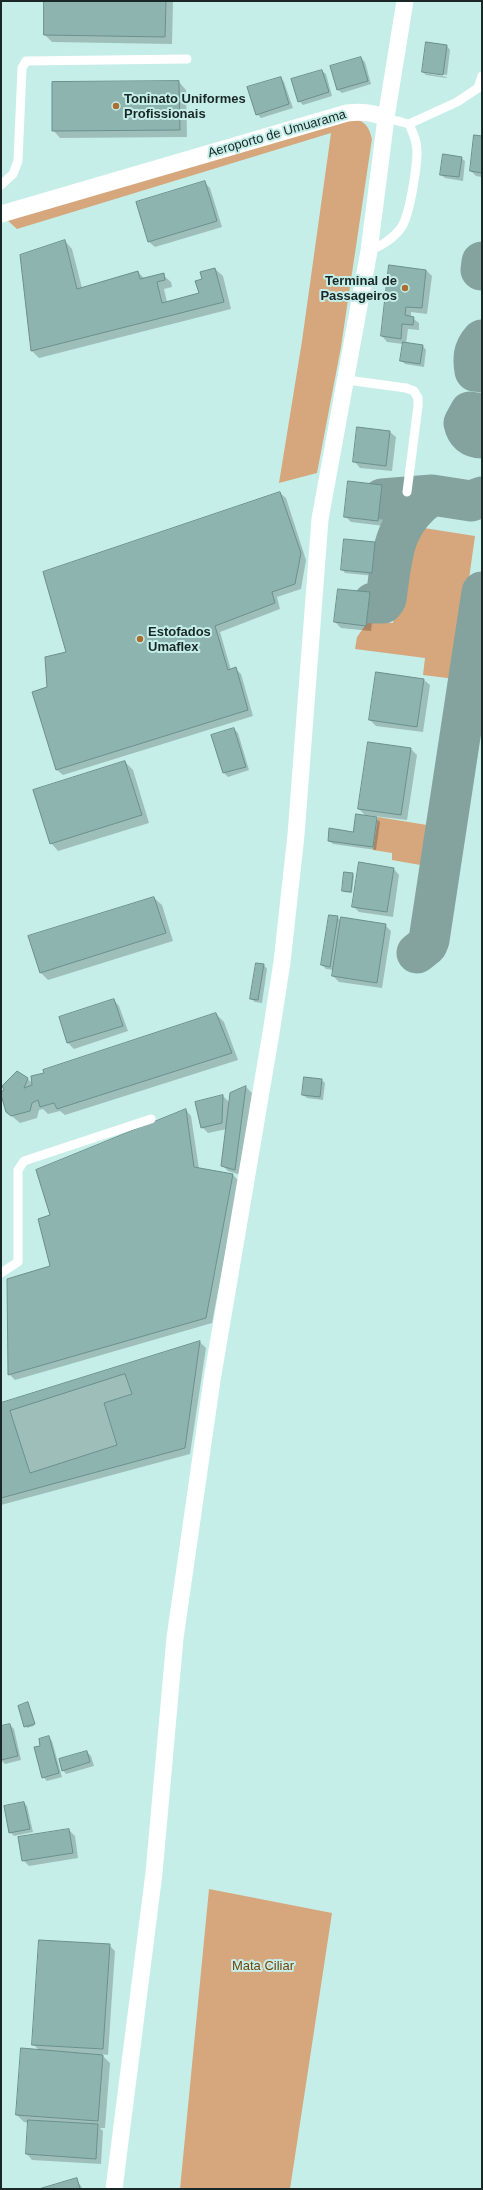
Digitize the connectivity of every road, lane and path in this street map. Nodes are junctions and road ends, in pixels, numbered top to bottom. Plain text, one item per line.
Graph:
1 (405, 1) edge
2 (187, 59) dead end
3 (482, 76) edge
4 (386, 118) junction
5 (410, 124) junction
6 (1, 185) edge
7 (1, 214) edge
8 (369, 251) junction
9 (347, 380) junction
10 (406, 492) dead end
11 (151, 1119) dead end
12 (1, 1273) edge
13 (114, 2189) edge

1 - 4 street
2 - 6 lane
3 - 5 lane
4 - 5 lane
4 - 7 street, Aeroporto de Umuarama
4 - 8 street
5 - 8 lane
8 - 9 street
9 - 10 lane
9 - 13 street
11 - 12 lane

